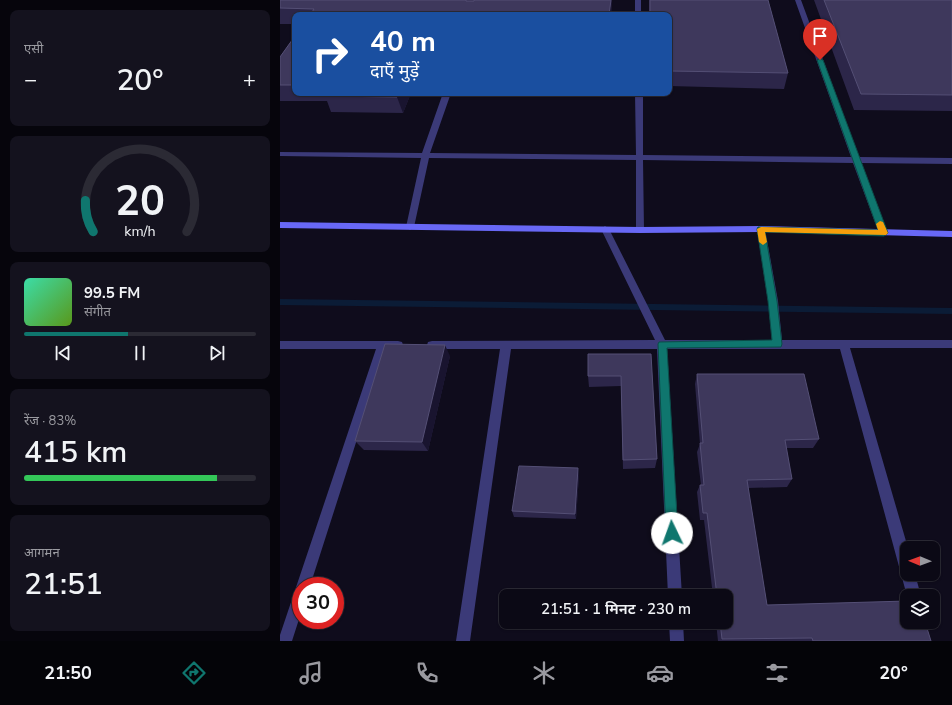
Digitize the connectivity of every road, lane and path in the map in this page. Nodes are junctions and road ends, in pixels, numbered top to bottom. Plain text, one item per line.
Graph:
1 (638, 0) edge
2 (798, 0) edge
3 (638, 12) edge
4 (446, 96) edge
5 (639, 96) edge
6 (280, 154) edge
7 (426, 154) junction
8 (639, 157) junction
9 (856, 159) junction
10 (952, 160) edge
11 (280, 225) edge
12 (410, 227) junction
13 (761, 229) junction
14 (605, 230) junction
15 (640, 230) junction
16 (884, 233) junction
17 (952, 234) edge
18 (662, 344) junction
19 (777, 344) junction
20 (844, 344) junction
21 (952, 344) edge
22 (280, 345) edge
23 (406, 345) edge
24 (421, 345) edge
25 (506, 345) junction
26 (382, 346) junction
27 (900, 544) edge
28 (306, 577) edge
29 (675, 589) edge
30 (292, 617) edge
31 (676, 629) edge
32 (284, 641) edge
33 (462, 641) edge
34 (677, 641) edge

1 - 3 street
2 - 9 street
4 - 7 street
5 - 8 street
6 - 7 street
7 - 8 street
7 - 12 street
8 - 9 street
8 - 15 street
9 - 10 street
9 - 16 street
11 - 12 street
12 - 14 street
13 - 15 street
13 - 16 street
13 - 19 street
14 - 15 street
14 - 18 street
16 - 17 street
18 - 19 street
18 - 25 street
18 - 29 street
19 - 20 street
20 - 21 street
20 - 27 street
22 - 26 street
23 - 26 street
24 - 25 street
25 - 33 street
26 - 28 street
30 - 32 street
31 - 34 street

